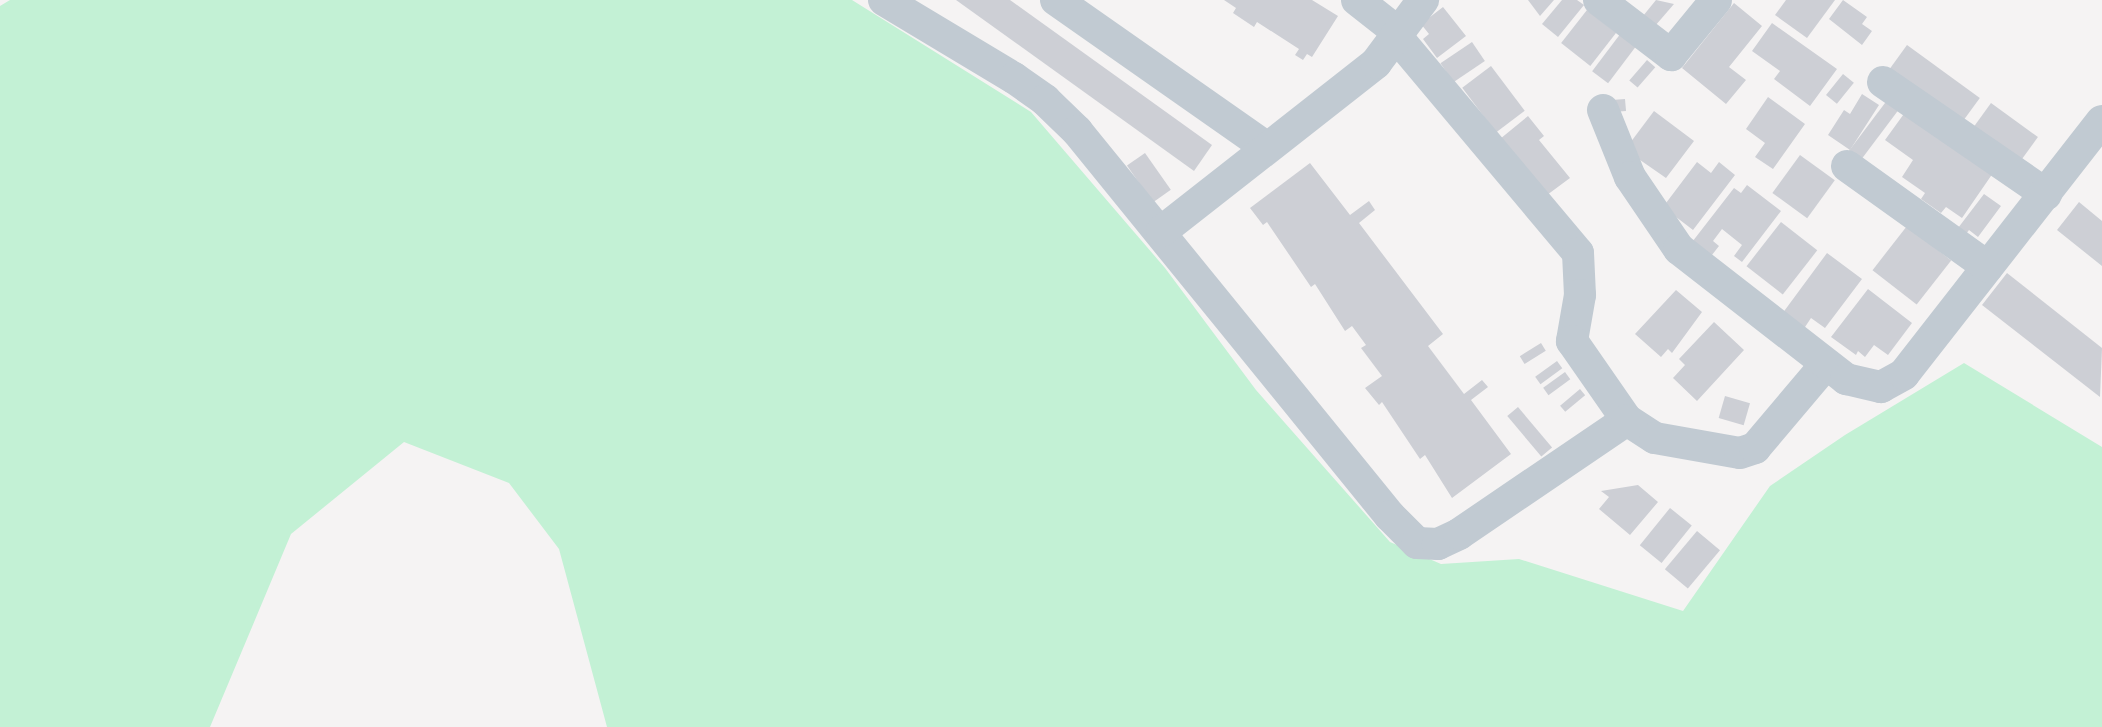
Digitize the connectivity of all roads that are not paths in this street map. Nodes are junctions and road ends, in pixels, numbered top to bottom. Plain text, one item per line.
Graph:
1 (884, 0) edge
2 (1056, 0) edge
3 (1357, 0) edge
4 (1423, 0) edge
5 (1599, 0) edge
6 (1716, 0) edge
7 (1397, 35) junction
8 (1884, 82) dead end
9 (1603, 110) dead end
10 (2098, 133) edge
11 (1257, 141) dead end
12 (1847, 166) dead end
13 (2046, 194) junction
14 (1162, 231) junction
15 (1988, 267) junction
16 (1826, 364) junction
17 (1627, 420) junction

1 - 14 street
2 - 11 street
3 - 7 street
4 - 7 street
5 - 6 street
7 - 14 street
7 - 17 street
8 - 13 street
9 - 16 street
10 - 13 street
12 - 15 street
13 - 15 street
14 - 17 street
15 - 16 street
16 - 17 street

